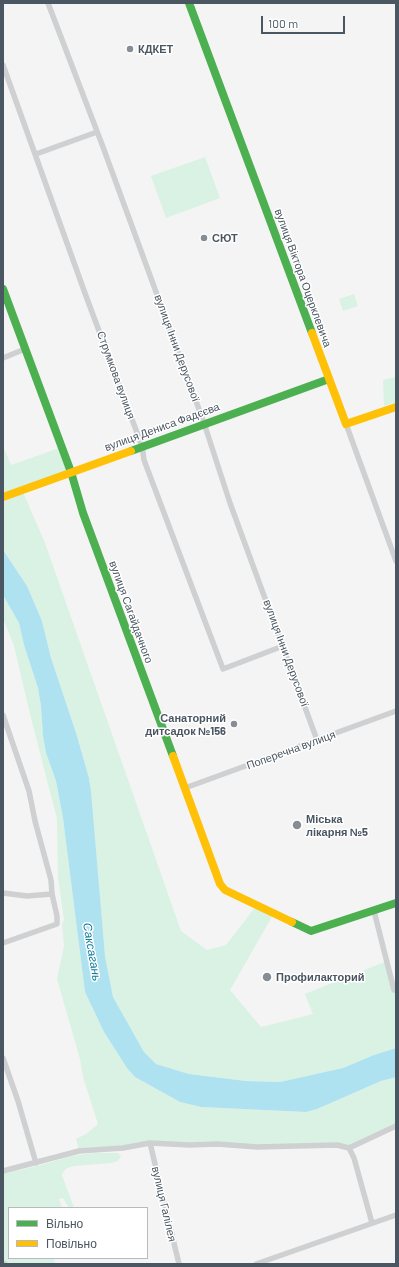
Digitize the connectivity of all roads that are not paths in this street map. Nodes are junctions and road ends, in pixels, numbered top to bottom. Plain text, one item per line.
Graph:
1 (48, 3) edge
2 (189, 3) edge
3 (3, 65) edge
4 (97, 132) junction
5 (36, 154) junction
6 (3, 289) edge
7 (25, 349) junction
8 (3, 358) edge
9 (329, 379) junction
10 (396, 407) edge
11 (204, 423) junction
12 (346, 424) junction
13 (142, 446) junction
14 (71, 472) junction
15 (3, 497) edge
16 (396, 561) edge
17 (284, 646) junction
18 (396, 711) edge
19 (3, 715) edge
20 (317, 740) junction
21 (185, 788) junction
22 (3, 893) edge
23 (52, 894) junction
24 (396, 903) edge
25 (374, 911) junction
26 (3, 943) edge
27 (395, 990) edge
28 (3, 1058) edge
29 (396, 1126) edge
30 (150, 1143) junction
31 (349, 1148) junction
32 (36, 1163) junction
33 (3, 1171) edge
34 (396, 1215) edge
35 (372, 1223) junction
36 (179, 1264) edge
37 (256, 1264) edge

1 - 4 street, вулиця Інни Дерусової
2 - 9 street, вулиця Віктора Оцерклевича
3 - 5 street, Струмкова вулиця
4 - 5 street
4 - 11 street, вулиця Інни Дерусової
5 - 13 street, Струмкова вулиця
6 - 7 street, вулиця Сагайдачного
7 - 8 street
7 - 14 street, вулиця Сагайдачного
9 - 11 street, вулиця Дениса Фадєєва
9 - 12 street, вулиця Віктора Оцерклевича
10 - 12 street
11 - 13 street, вулиця Дениса Фадєєва
11 - 17 street, вулиця Інни Дерусової
12 - 16 street, вулиця Віктора Оцерклевича
13 - 14 street, вулиця Дениса Фадєєва
13 - 17 street, Струмкова вулиця
14 - 15 street, вулиця Дениса Фадєєва
14 - 21 street, вулиця Сагайдачного
17 - 20 street, вулиця Інни Дерусової
18 - 20 street, Поперечна вулиця
19 - 23 street
20 - 21 street, Поперечна вулиця
21 - 25 street, вулиця Сагайдачного
22 - 23 street
23 - 26 street
24 - 25 street, вулиця Сагайдачного
25 - 27 street
28 - 32 street
29 - 31 street
30 - 31 street
30 - 32 street
30 - 36 street, вулиця Галілея
31 - 35 street
32 - 33 street
34 - 35 street
35 - 37 street

